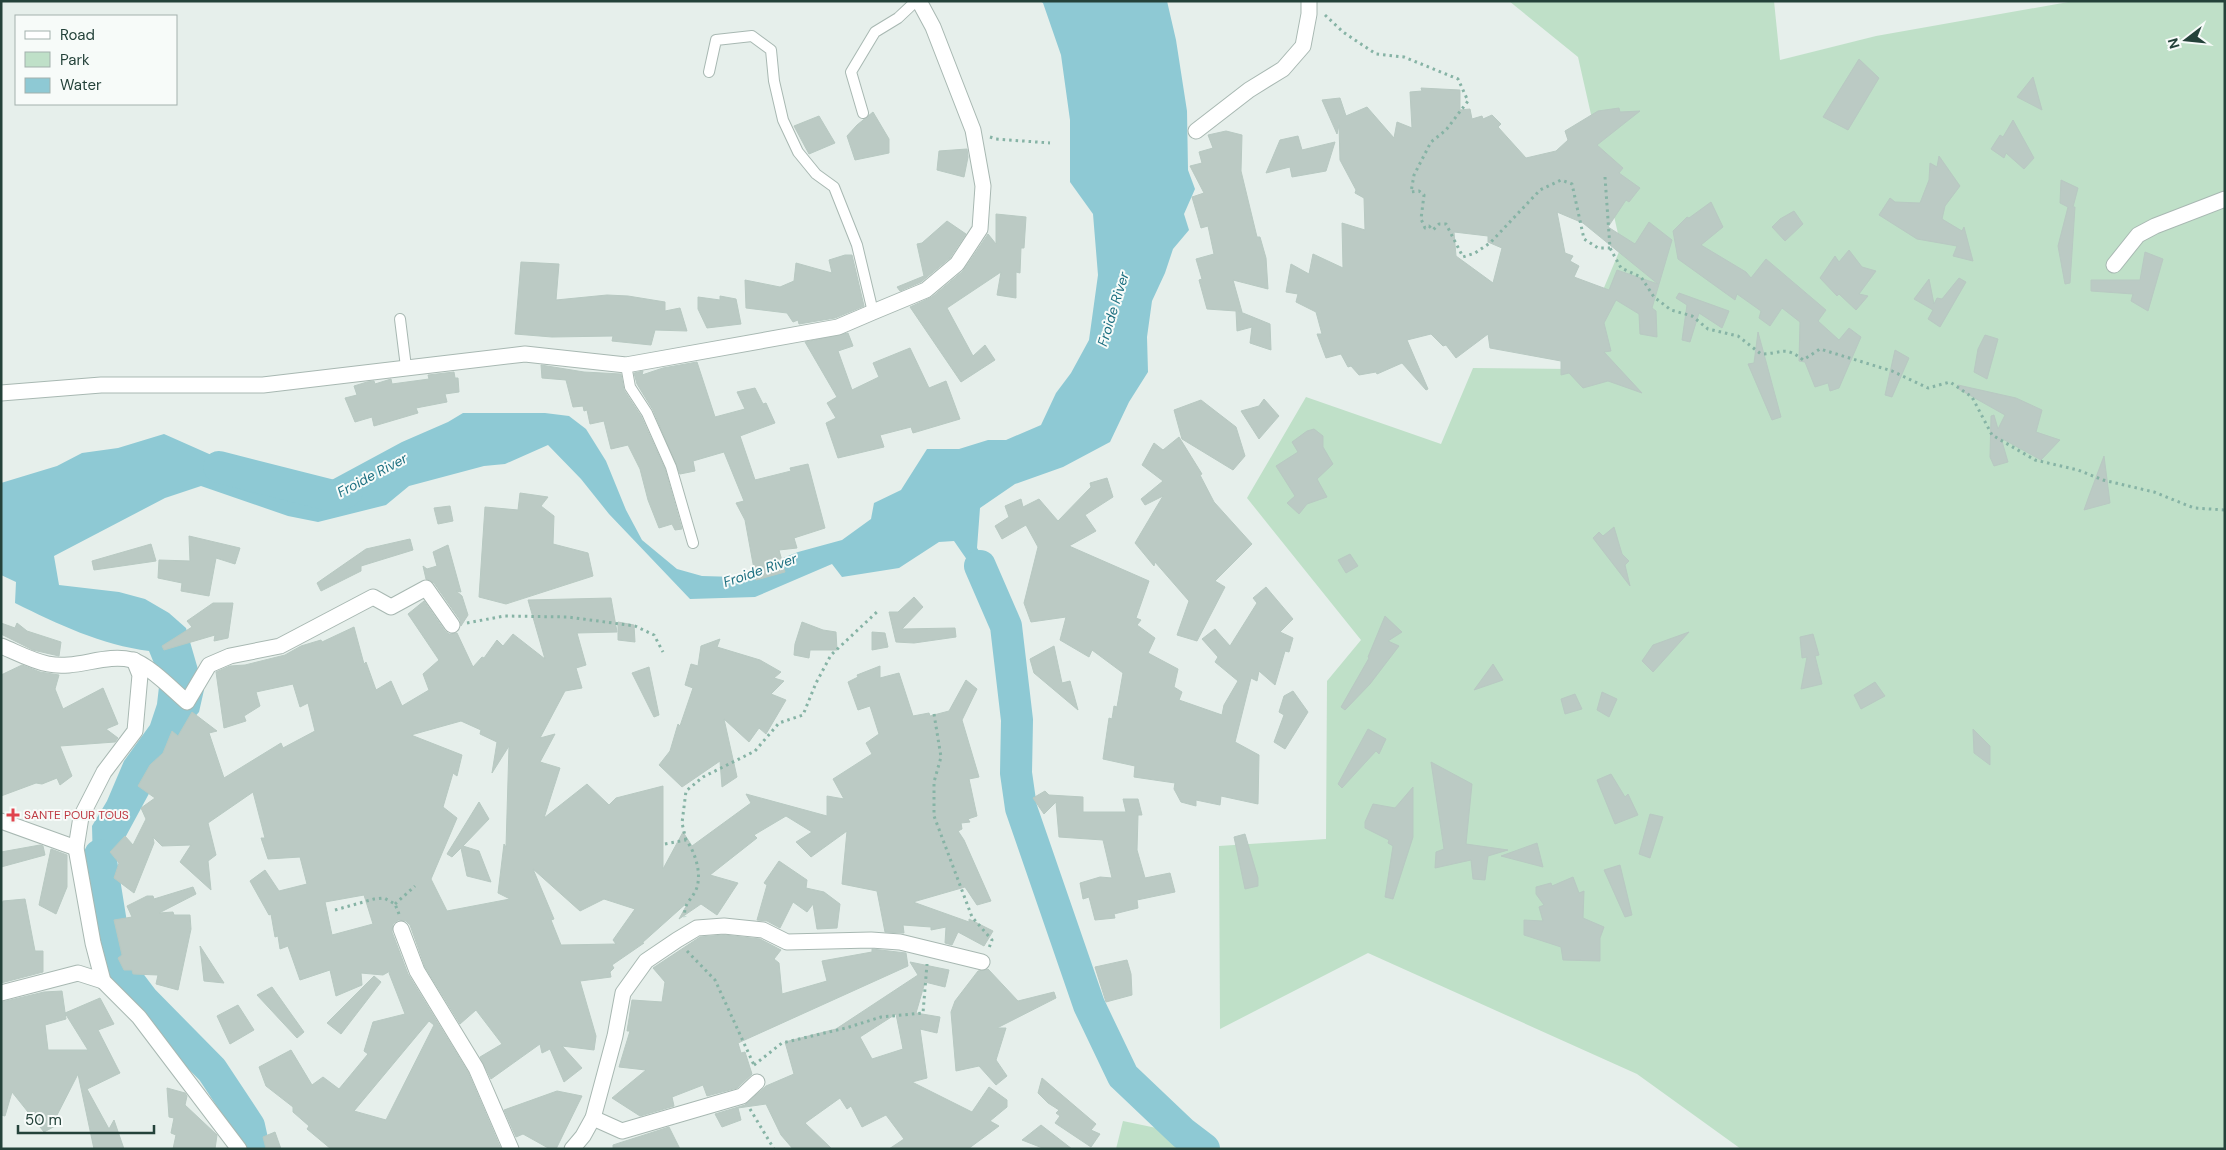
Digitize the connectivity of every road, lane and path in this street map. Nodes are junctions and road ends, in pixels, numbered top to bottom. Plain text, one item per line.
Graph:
1 (918, 1) edge
2 (1309, 1) edge
3 (1324, 14) dead end
4 (709, 72) dead end
5 (863, 113) dead end
6 (973, 130) junction
7 (1196, 131) dead end
8 (1050, 143) dead end
9 (1605, 177) dead end
10 (2225, 199) edge
11 (1610, 248) junction
12 (2114, 265) dead end
13 (874, 312) junction
14 (400, 319) dead end
15 (626, 365) junction
16 (406, 367) junction
17 (1, 394) edge
18 (2225, 510) edge
19 (693, 543) dead end
20 (879, 610) dead end
21 (452, 626) joint
22 (1, 646) edge
23 (663, 652) dead end
24 (134, 660) junction
25 (934, 714) dead end
26 (1, 821) edge
27 (686, 840) junction
28 (665, 844) dead end
29 (76, 848) junction
30 (415, 886) dead end
31 (395, 904) junction
32 (335, 910) dead end
33 (401, 929) joint
34 (681, 937) junction
35 (929, 949) junction
36 (982, 962) joint
37 (103, 981) junction
38 (1, 993) edge
39 (754, 1065) junction
40 (757, 1082) joint
41 (742, 1096) junction
42 (593, 1118) junction
43 (239, 1149) edge
44 (511, 1149) edge
45 (572, 1149) edge
46 (774, 1149) edge

1 - 5 lane
1 - 6 street
2 - 7 street
3 - 11 path
4 - 13 lane
6 - 8 path
6 - 13 street
9 - 11 path
10 - 12 street
11 - 18 path
13 - 15 street
14 - 16 lane
15 - 16 street
15 - 19 lane
16 - 17 street
20 - 27 path
21 - 23 path
21 - 24 street
22 - 24 street
24 - 29 street
25 - 36 path
26 - 29 street
27 - 28 path
27 - 34 path
29 - 37 street
30 - 31 path
31 - 32 path
31 - 33 path
33 - 44 street
34 - 35 street
34 - 39 path
34 - 42 street
35 - 36 street
35 - 39 path
37 - 38 street
37 - 43 street
39 - 40 path
40 - 41 street
41 - 42 street
41 - 46 path
42 - 45 street

